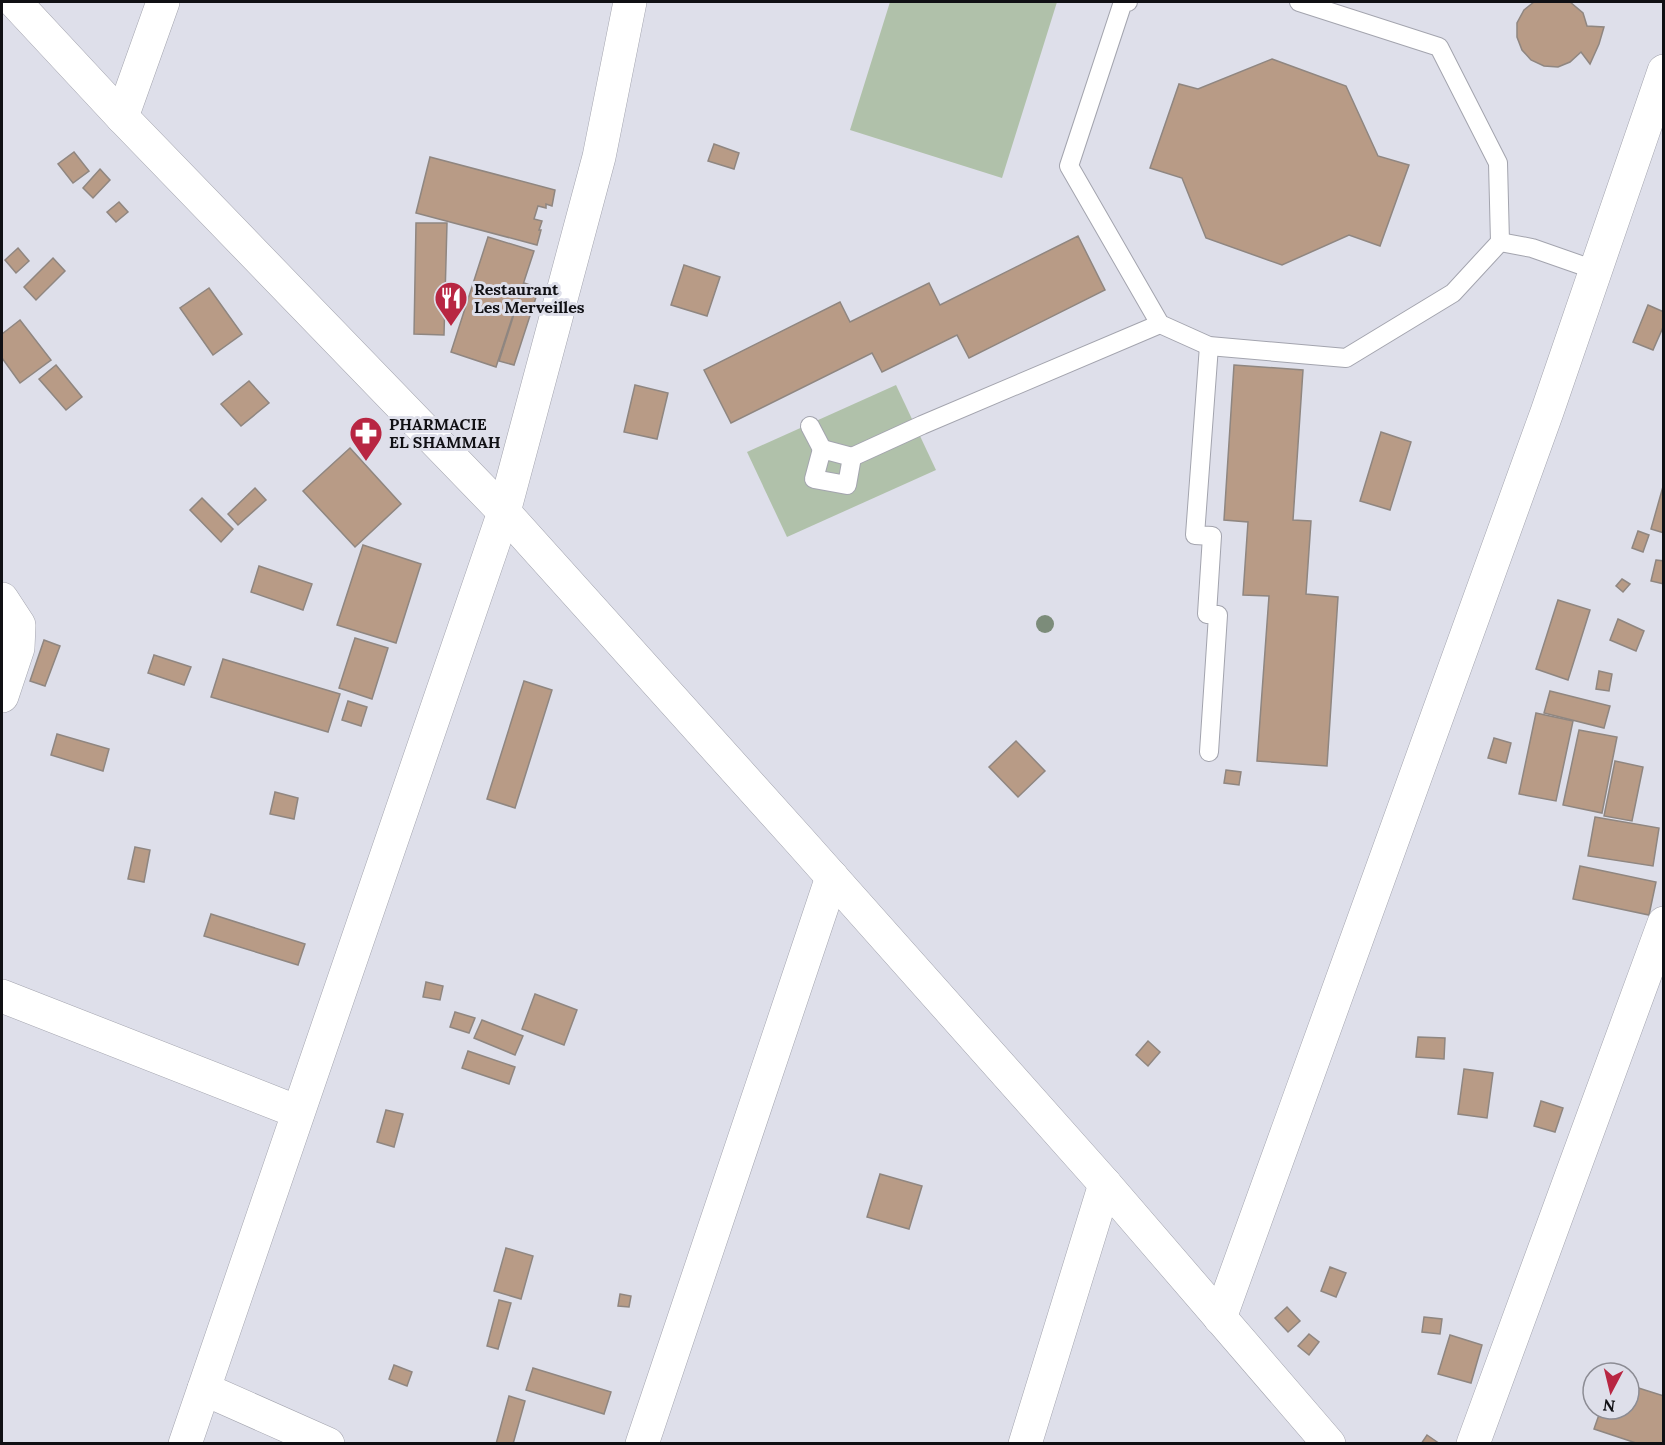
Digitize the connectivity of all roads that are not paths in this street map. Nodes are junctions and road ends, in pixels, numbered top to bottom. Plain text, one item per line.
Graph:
1 (15, 2) edge
2 (163, 2) edge
3 (630, 2) edge
4 (1128, 2) edge
5 (1299, 2) edge
6 (1664, 71) edge
7 (122, 117) junction
8 (1500, 242) junction
9 (1595, 270) junction
10 (1160, 324) junction
11 (1209, 346) junction
12 (810, 426) dead end
13 (822, 449) junction
14 (852, 457) junction
15 (504, 512) junction
16 (2, 599) edge
17 (2, 696) edge
18 (1209, 752) dead end
19 (832, 877) junction
20 (1664, 923) edge
21 (2, 996) edge
22 (298, 1112) junction
23 (1105, 1184) junction
24 (1220, 1318) junction
25 (204, 1389) junction
26 (185, 1443) edge
27 (328, 1443) edge
28 (642, 1443) edge
29 (1025, 1443) edge
30 (1329, 1443) edge
31 (1473, 1443) edge

1 - 7 street
2 - 7 street
3 - 15 street
4 - 10 lane
5 - 8 lane
6 - 9 street
7 - 15 street
8 - 9 lane
8 - 11 lane
9 - 24 street
10 - 11 lane
10 - 14 lane
11 - 18 lane
12 - 13 lane
13 - 14 lane
13 - 14 lane
15 - 19 street
15 - 22 street
16 - 17 street
19 - 23 street
19 - 28 street
20 - 31 street
21 - 22 street
22 - 25 street
23 - 24 street
23 - 29 street
24 - 30 street
25 - 26 street
25 - 27 street

